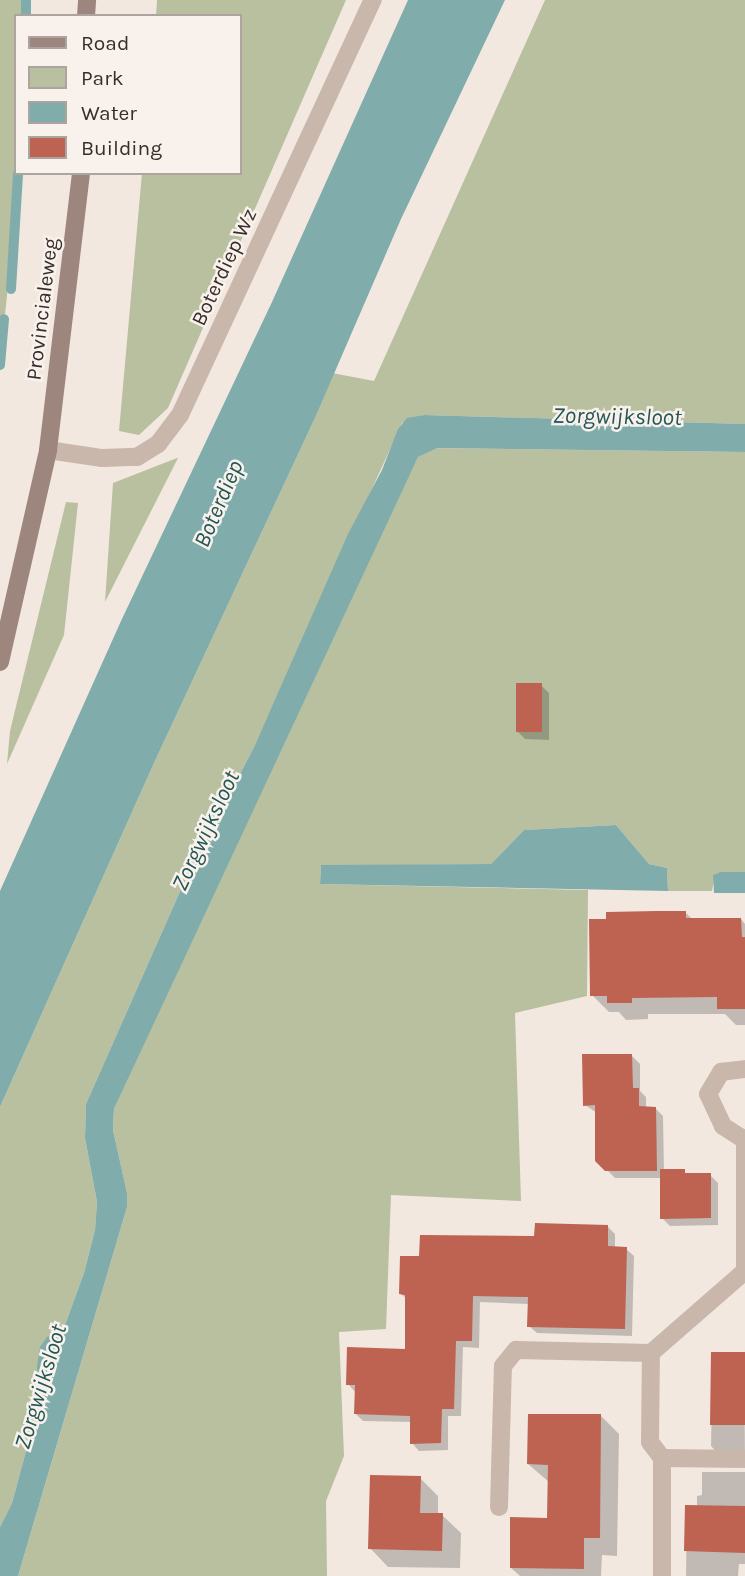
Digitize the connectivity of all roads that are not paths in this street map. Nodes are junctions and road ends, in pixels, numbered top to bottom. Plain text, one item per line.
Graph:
1 (373, 0) edge
2 (81, 175) edge
3 (48, 450) junction
4 (0, 662) edge
5 (745, 1069) edge
6 (744, 1138) edge
7 (745, 1270) edge
8 (651, 1353) junction
9 (662, 1458) junction
10 (745, 1458) edge
11 (499, 1507) dead end
12 (662, 1576) edge

1 - 3 street, Boterdiep Wz
2 - 3 main road, Provincialeweg
3 - 4 main road, Provincialeweg
5 - 6 street
6 - 7 street
7 - 8 street
8 - 9 street
8 - 11 street
9 - 10 street
9 - 12 street

